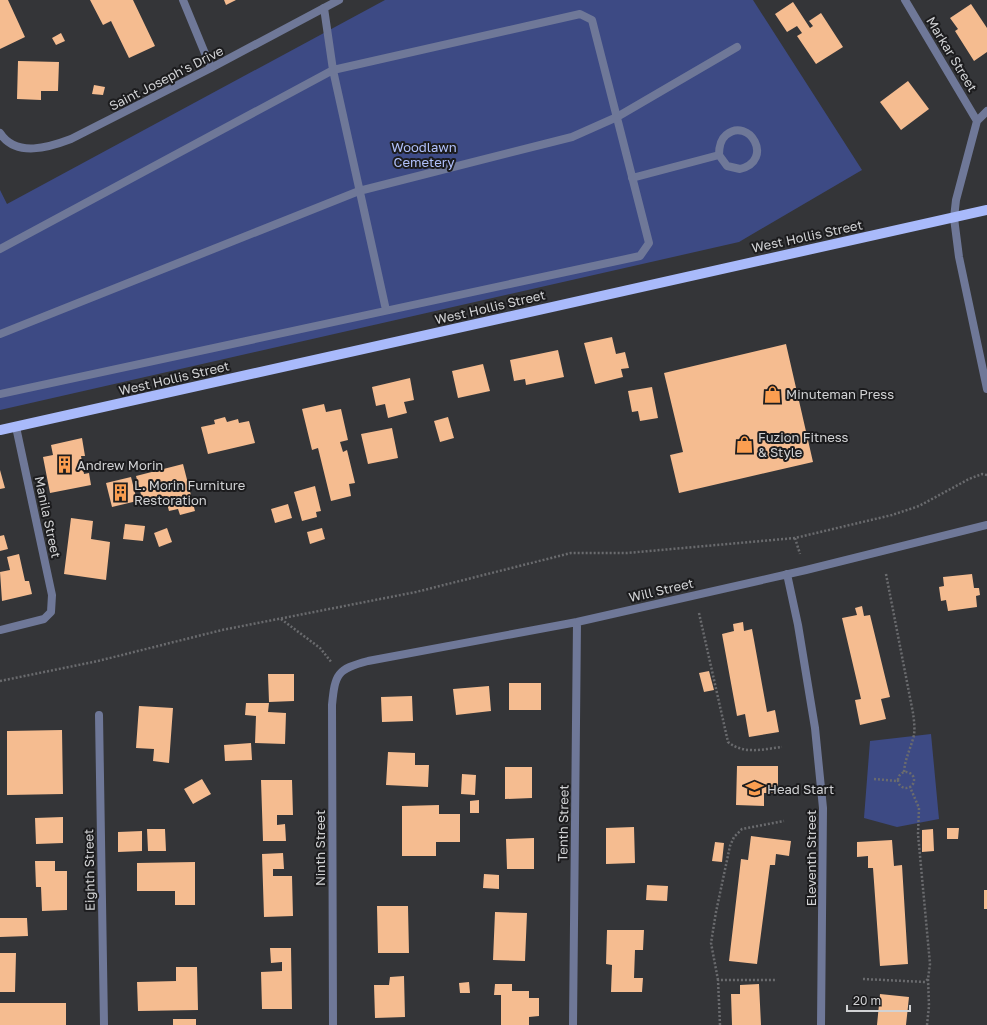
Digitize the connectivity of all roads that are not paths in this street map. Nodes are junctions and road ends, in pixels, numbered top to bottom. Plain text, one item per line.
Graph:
1 (183, 0) edge
2 (339, 0) edge
3 (906, 0) edge
4 (324, 8) junction
5 (737, 47) dead end
6 (211, 68) junction
7 (333, 70) junction
8 (987, 111) edge
9 (617, 117) junction
10 (978, 121) junction
11 (0, 133) edge
12 (719, 155) junction
13 (632, 178) junction
14 (359, 191) junction
15 (987, 210) edge
16 (954, 218) junction
17 (0, 249) edge
18 (386, 310) junction
19 (0, 334) edge
20 (987, 389) edge
21 (0, 394) edge
22 (16, 427) junction
23 (0, 430) edge
24 (987, 525) edge
25 (787, 574) junction
26 (577, 622) junction
27 (0, 630) edge
28 (340, 672) joint
29 (99, 715) dead end
30 (104, 1025) edge
31 (333, 1025) edge
32 (573, 1025) edge
33 (822, 1025) edge

1 - 6 street
2 - 4 street, Saint Joseph's Drive
3 - 10 street, Markar Street
4 - 6 street, Saint Joseph's Drive
4 - 7 street
5 - 9 street
6 - 11 street, Saint Joseph's Drive
7 - 9 street
7 - 14 street
7 - 17 street
8 - 10 street
9 - 13 street
9 - 14 street
10 - 16 street
12 - 12 street
12 - 13 street
13 - 18 street
14 - 18 street
14 - 19 street
15 - 16 main road, West Hollis Street
16 - 20 street
16 - 22 main road, West Hollis Street
18 - 21 street
22 - 23 main road, West Hollis Street
22 - 27 street, Manila Street
24 - 25 street, Will Street
25 - 26 street, Will Street
25 - 33 street, Eleventh Street
26 - 28 street, Will Street
26 - 32 street, Tenth Street
28 - 31 street, Ninth Street
29 - 30 street, Eighth Street

